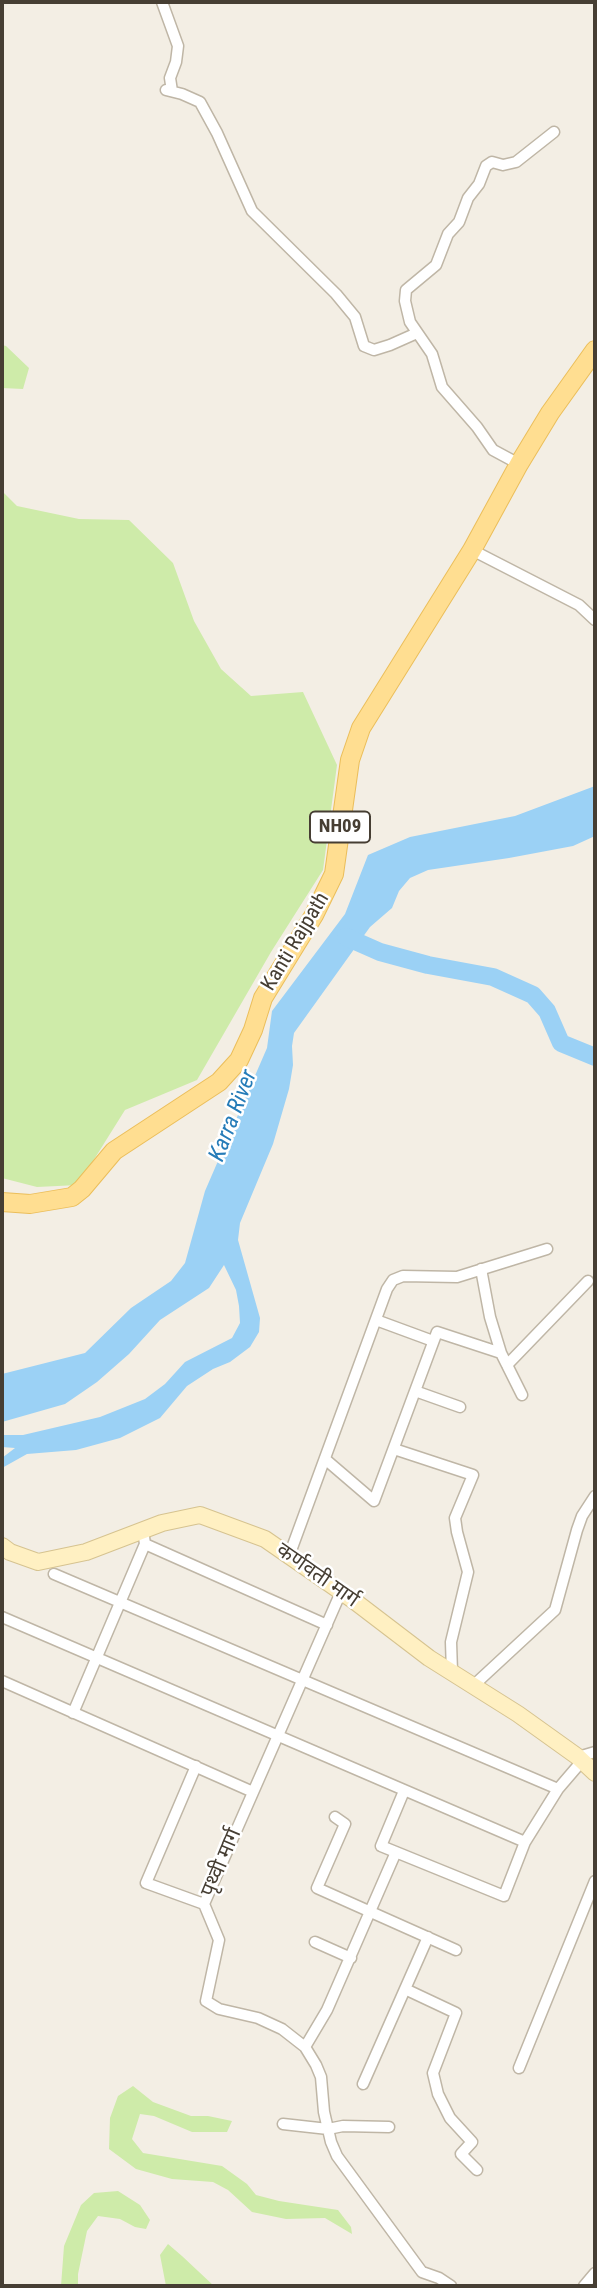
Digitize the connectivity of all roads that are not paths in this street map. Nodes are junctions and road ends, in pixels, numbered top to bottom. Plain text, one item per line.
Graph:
1 (162, 2) edge
2 (554, 132) dead end
3 (417, 333) junction
4 (595, 350) edge
5 (519, 464) junction
6 (472, 550) junction
7 (595, 620) edge
8 (2, 1202) edge
9 (547, 1249) dead end
10 (481, 1269) junction
11 (588, 1281) dead end
12 (376, 1320) junction
13 (433, 1341) junction
14 (501, 1353) junction
15 (507, 1365) junction
16 (415, 1391) junction
17 (522, 1395) dead end
18 (460, 1406) dead end
19 (394, 1449) junction
20 (324, 1459) junction
21 (595, 1496) edge
22 (144, 1537) junction
23 (2, 1546) edge
24 (289, 1556) junction
25 (54, 1574) dead end
26 (341, 1592) junction
27 (120, 1602) junction
28 (2, 1617) edge
29 (327, 1625) junction
30 (96, 1658) junction
31 (452, 1672) junction
32 (2, 1681) edge
33 (302, 1681) junction
34 (474, 1685) junction
35 (74, 1713) junction
36 (278, 1737) junction
37 (585, 1757) edge
38 (195, 1766) junction
39 (595, 1773) edge
40 (558, 1789) junction
41 (404, 1791) junction
42 (253, 1792) junction
43 (335, 1817) dead end
44 (525, 1842) junction
45 (396, 1852) junction
46 (595, 1881) edge
47 (204, 1905) junction
48 (371, 1912) junction
49 (428, 1937) junction
50 (315, 1942) dead end
51 (456, 1950) dead end
52 (351, 1958) junction
53 (405, 1989) junction
54 (304, 2047) junction
55 (519, 2068) dead end
56 (363, 2084) dead end
57 (283, 2124) dead end
58 (389, 2127) dead end
59 (328, 2129) junction
60 (477, 2170) dead end
61 (595, 2273) edge
62 (451, 2286) edge
63 (584, 2286) edge

1 - 3 street
2 - 3 street
3 - 5 street
4 - 5 main road, Kanti Rajpath / NH09
5 - 6 main road, Kanti Rajpath / NH09
6 - 7 street
6 - 8 main road, Kanti Rajpath / NH09
9 - 10 street
10 - 12 street
10 - 14 street
11 - 15 street
12 - 13 street
12 - 20 street
13 - 14 street
13 - 16 street
14 - 15 street
15 - 17 street
16 - 18 street
16 - 19 street
19 - 20 street
19 - 31 street
20 - 24 street
21 - 34 street
22 - 23 main road, कर्णवती मार्ग
22 - 24 main road, कर्णवती मार्ग
22 - 27 street
22 - 29 street
24 - 26 main road, कर्णवती मार्ग
25 - 27 street
26 - 29 street, पृथ्वी मार्ग
26 - 31 main road, कर्णवती मार्ग
27 - 30 street
27 - 33 street
28 - 30 street
29 - 33 street, पृथ्वी मार्ग
30 - 35 street
30 - 36 street
31 - 34 main road, कर्णवती मार्ग
32 - 35 street
33 - 36 street, पृथ्वी मार्ग
33 - 40 street
34 - 37 main road, कर्णवती मार्ग
35 - 38 street
36 - 41 street
36 - 42 street, पृथ्वी मार्ग
37 - 39 main road, कर्णवती मार्ग
37 - 40 street
38 - 42 street
38 - 47 street
40 - 44 street
41 - 44 street
41 - 45 street
42 - 47 street, पृथ्वी मार्ग
43 - 48 street
44 - 45 street
45 - 48 street
46 - 55 street
47 - 54 street, पृथ्वी मार्ग
48 - 49 street
48 - 52 street
49 - 51 street
49 - 53 street
50 - 52 street
52 - 54 street
53 - 56 street
53 - 60 street
54 - 59 street, पृथ्वी मार्ग
57 - 59 street
58 - 59 street
59 - 62 street, पृथ्वी मार्ग
61 - 63 street

